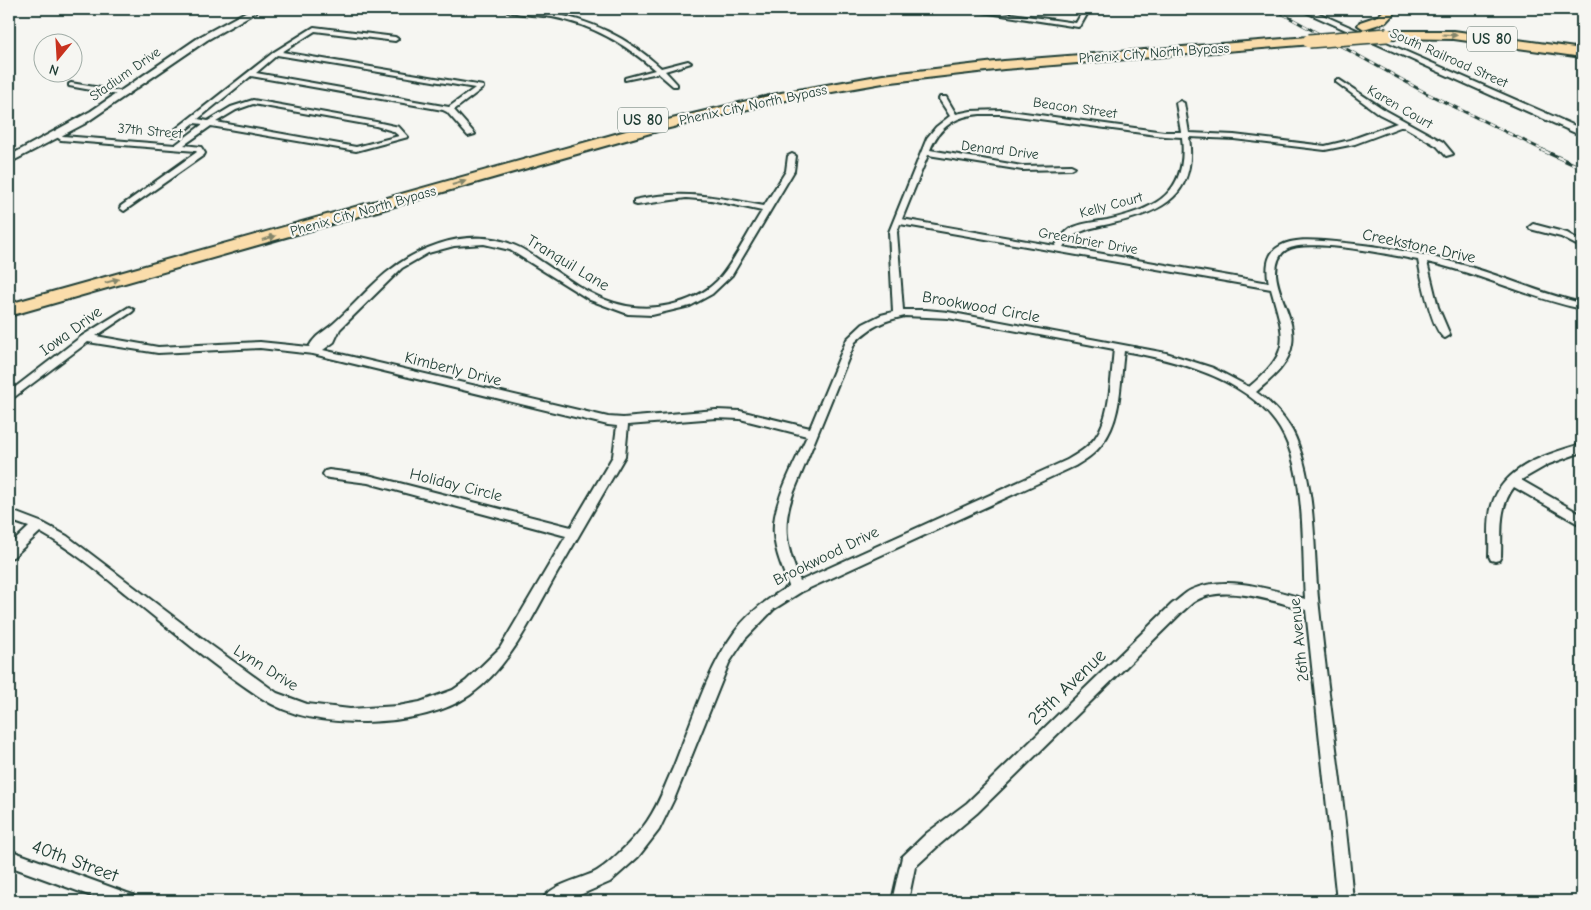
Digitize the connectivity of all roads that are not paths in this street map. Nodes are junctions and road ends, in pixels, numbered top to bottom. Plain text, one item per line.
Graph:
1 (257, 9) edge
2 (506, 9) edge
3 (966, 9) edge
4 (1087, 9) edge
5 (1303, 9) edge
6 (1392, 9) edge
7 (395, 39) dead end
8 (1582, 52) edge
9 (276, 54) junction
10 (688, 63) dead end
11 (660, 70) junction
12 (251, 74) junction
13 (627, 79) dead end
14 (1338, 81) dead end
15 (71, 85) dead end
16 (675, 85) dead end
17 (124, 94) junction
18 (943, 99) dead end
19 (1180, 103) dead end
20 (450, 110) junction
21 (954, 116) junction
22 (192, 120) junction
23 (212, 123) junction
24 (1402, 124) junction
25 (1582, 133) edge
26 (175, 134) dead end
27 (471, 134) dead end
28 (58, 135) junction
29 (1186, 136) junction
30 (178, 146) junction
31 (925, 152) junction
32 (1449, 154) dead end
33 (792, 156) dead end
34 (9, 160) edge
35 (1071, 167) dead end
36 (637, 202) dead end
37 (124, 208) dead end
38 (766, 209) junction
39 (897, 221) junction
40 (1533, 227) dead end
41 (1582, 245) edge
42 (1057, 249) junction
43 (1422, 259) junction
44 (1274, 287) junction
45 (12, 295) edge
46 (65, 295) junction
47 (1582, 306) edge
48 (9, 310) edge
49 (129, 310) dead end
50 (898, 313) junction
51 (9, 316) edge
52 (1445, 335) dead end
53 (86, 338) junction
54 (1118, 346) junction
55 (313, 351) junction
56 (1249, 392) junction
57 (9, 397) edge
58 (623, 422) junction
59 (812, 434) junction
60 (1582, 448) edge
61 (329, 474) dead end
62 (1512, 481) junction
63 (9, 515) edge
64 (1582, 521) edge
65 (39, 526) junction
66 (574, 533) junction
67 (9, 552) edge
68 (1495, 556) dead end
69 (796, 588) junction
70 (1312, 606) junction
71 (9, 858) edge
72 (127, 901) edge
73 (550, 901) edge
74 (900, 901) edge
75 (1345, 901) edge

1 - 17 street, Stadium Drive
2 - 11 street
3 - 4 street
5 - 25 street, South Railroad Street
6 - 45 highway, Phenix City North Bypass / US 80
7 - 9 street
46 -> 8 highway, Phenix City North Bypass / US 80, bridge
9 - 12 street
9 - 20 street
10 - 11 street
11 - 13 street
11 - 16 street
12 - 20 street
12 - 22 street
14 - 24 street, Karen Court
15 - 17 street
17 - 28 street, Stadium Drive
18 - 21 street
19 - 29 street, Kelly Court
20 - 27 street
21 - 29 street, Beacon Street
21 - 31 street
22 - 23 street
22 - 26 street
23 - 23 street
23 - 30 street
24 - 29 street, Beacon Street
24 - 32 street, Karen Court
28 - 30 street, 37th Street
28 - 34 street, Stadium Drive
29 - 42 street, Kelly Court
30 - 37 street, 37th Street
31 - 35 street, Denard Drive
31 - 39 street
33 - 38 street, Tranquil Lane
36 - 38 street
38 - 55 street, Tranquil Lane
39 - 42 street, Greenbrier Drive
39 - 50 street
40 - 41 street
42 - 44 street, Greenbrier Drive
43 - 44 street, Creekstone Drive
43 - 47 street, Creekstone Drive
43 - 52 street
44 - 56 street
46 - 48 highway, Phenix City North Bypass / US 80
46 - 51 highway
49 - 53 street, Iowa Drive
50 - 54 street, Brookwood Circle
50 - 59 street, Brookwood Circle
53 - 55 street, Kimberly Drive
53 - 57 street, Iowa Drive
54 - 56 street, Brookwood Circle
54 - 69 street, Brookwood Drive
55 - 58 street, Kimberly Drive
56 - 70 street, 26th Avenue
58 - 59 street, Kimberly Drive
58 - 66 street, Lynn Drive
59 - 69 street, Brookwood Circle
60 - 62 street
61 - 66 street, Holiday Circle
62 - 64 street
62 - 68 street
63 - 65 street
65 - 66 street, Lynn Drive
65 - 67 street
69 - 73 street, Brookwood Drive
70 - 74 street, 25th Avenue
70 - 75 street, 26th Avenue
71 - 72 street, 40th Street

